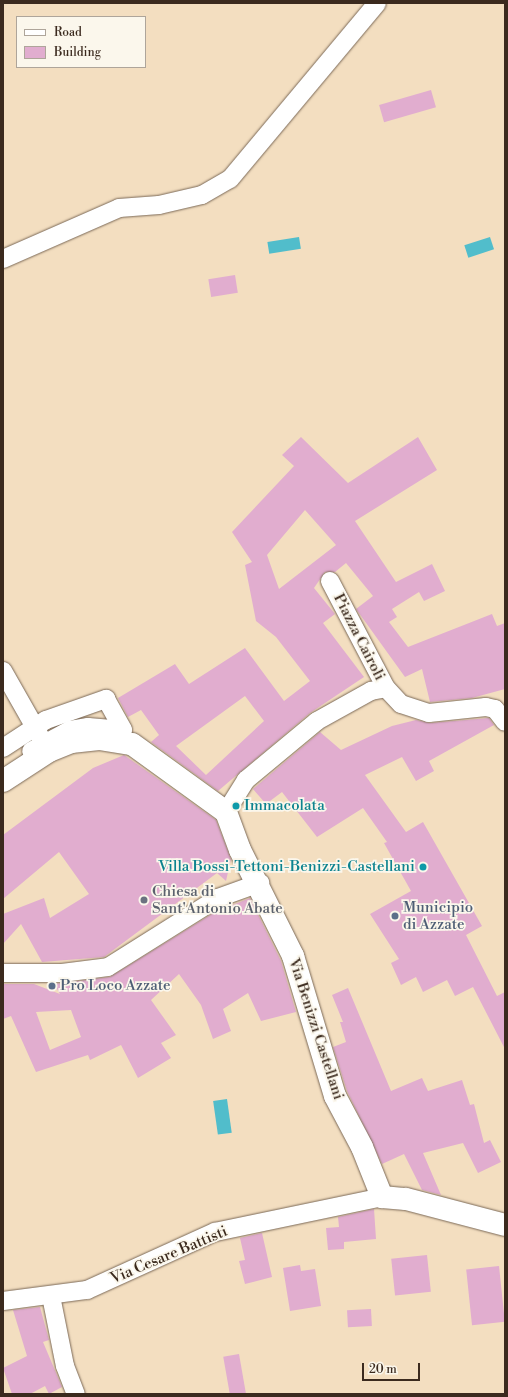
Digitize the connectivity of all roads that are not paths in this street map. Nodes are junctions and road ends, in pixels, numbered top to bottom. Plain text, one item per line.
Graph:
1 (377, 3) edge
2 (3, 259) edge
3 (330, 581) dead end
4 (3, 672) edge
5 (386, 688) junction
6 (505, 722) edge
7 (35, 728) junction
8 (46, 747) junction
9 (3, 748) edge
10 (3, 770) edge
11 (3, 781) edge
12 (226, 812) junction
13 (260, 883) junction
14 (3, 973) edge
15 (382, 1197) junction
16 (505, 1226) edge
17 (51, 1296) junction
18 (3, 1301) edge
19 (76, 1394) edge

1 - 2 street
3 - 5 street, Piazza Cairoli
4 - 7 street
5 - 6 street
5 - 12 street, Piazza Cairoli
7 - 8 street
7 - 8 street
7 - 9 street
8 - 10 street
8 - 11 street
8 - 12 street
12 - 13 street, Via Benizzi Castellani
13 - 14 street
13 - 15 street, Via Benizzi Castellani
15 - 16 street
15 - 17 street, Via Cesare Battisti
17 - 18 street, Via Cesare Battisti
17 - 19 street

